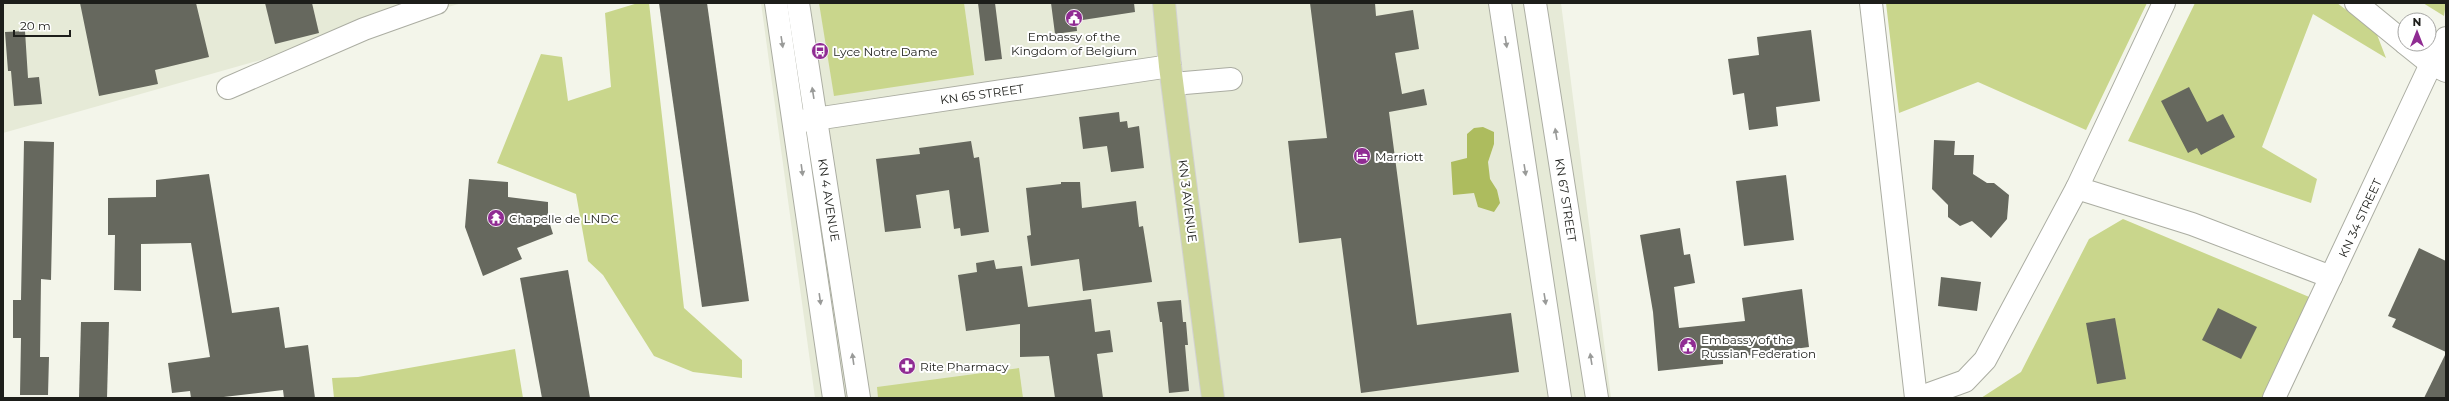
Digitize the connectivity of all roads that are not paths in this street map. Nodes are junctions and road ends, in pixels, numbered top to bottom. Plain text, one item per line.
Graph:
1 (437, 3) edge
2 (776, 3) edge
3 (798, 3) edge
4 (1164, 3) edge
5 (1500, 3) edge
6 (1535, 3) edge
7 (1872, 3) edge
8 (2164, 3) edge
9 (2356, 3) edge
10 (2397, 37) edge
11 (2446, 38) edge
12 (2417, 52) edge
13 (2439, 67) edge
14 (1171, 75) junction
15 (1231, 79) dead end
16 (228, 88) dead end
17 (817, 118) junction
18 (795, 122) junction
19 (2077, 188) junction
20 (840, 270) junction
21 (816, 272) junction
22 (2332, 277) junction
23 (834, 398) edge
24 (859, 398) edge
25 (1213, 398) edge
26 (1560, 398) edge
27 (1597, 398) edge
28 (1917, 398) edge
29 (2274, 398) edge

1 - 16 street
2 -> 18 street, KN 4 AVENUE
17 -> 3 street, KN 4 AVENUE
4 - 14 main road, KN 3 AVENUE
5 -> 26 street
27 -> 6 street, KN 67 STREET
7 - 28 street
8 - 19 street
9 - 10 street
11 - 13 street, KN 34 STREET
12 - 13 street
13 - 22 street, KN 34 STREET
14 - 15 street, KN 65 STREET
14 - 17 street, KN 65 STREET
14 - 25 main road, KN 3 AVENUE
17 - 18 street, KN 65 STREET
17 - 20 street, KN 4 AVENUE
18 -> 21 street, KN 4 AVENUE
19 - 22 street
19 - 28 street
20 - 21 street
24 -> 20 street, KN 4 AVENUE
21 -> 23 street, KN 4 AVENUE
22 - 29 street, KN 34 STREET

